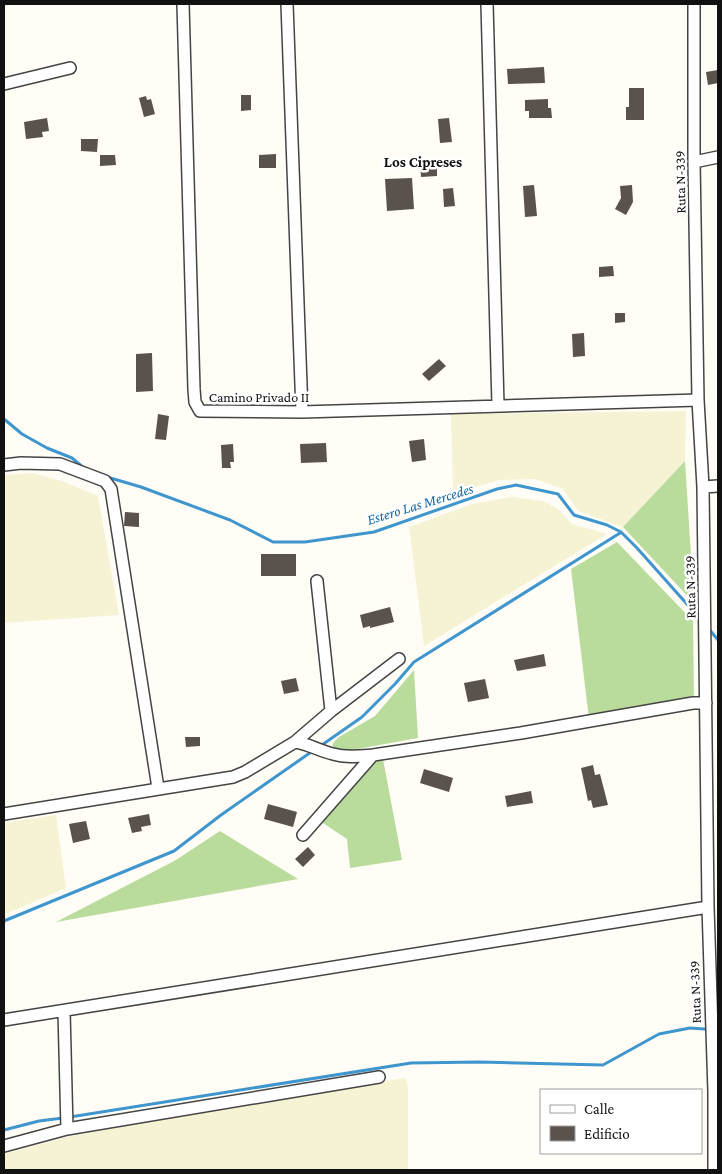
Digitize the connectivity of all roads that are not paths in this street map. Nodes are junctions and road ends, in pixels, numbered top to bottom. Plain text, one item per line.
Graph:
1 (183, 4) edge
2 (286, 4) edge
3 (488, 4) edge
4 (694, 4) edge
5 (70, 68) dead end
6 (4, 84) edge
7 (718, 157) edge
8 (694, 162) junction
9 (698, 400) junction
10 (498, 405) junction
11 (302, 412) junction
12 (4, 465) edge
13 (718, 486) edge
14 (703, 487) junction
15 (317, 582) dead end
16 (399, 659) dead end
17 (706, 703) junction
18 (331, 711) junction
19 (295, 742) junction
20 (374, 755) junction
21 (158, 788) junction
22 (4, 814) edge
23 (303, 835) dead end
24 (708, 907) junction
25 (64, 1011) junction
26 (4, 1020) edge
27 (379, 1078) dead end
28 (716, 1092) edge
29 (66, 1126) junction
30 (4, 1146) edge
31 (714, 1170) edge

1 - 11 street, Camino Privado II
2 - 11 street
3 - 10 street
4 - 8 street, Ruta N-339
5 - 6 street
7 - 8 street
8 - 9 street, Ruta N-339
9 - 10 street, Camino Privado II
9 - 14 street, Ruta N-339
10 - 11 street, Camino Privado II
12 - 21 street
13 - 14 street
14 - 17 street, Ruta N-339
15 - 18 street
16 - 18 street
17 - 20 street
17 - 24 street, Ruta N-339
18 - 19 street
19 - 20 street
19 - 21 street
20 - 23 street
21 - 22 street
24 - 25 street
24 - 28 street, Ruta N-339
25 - 26 street
25 - 29 street
27 - 29 street
28 - 31 street, Ruta N-339
29 - 30 street

